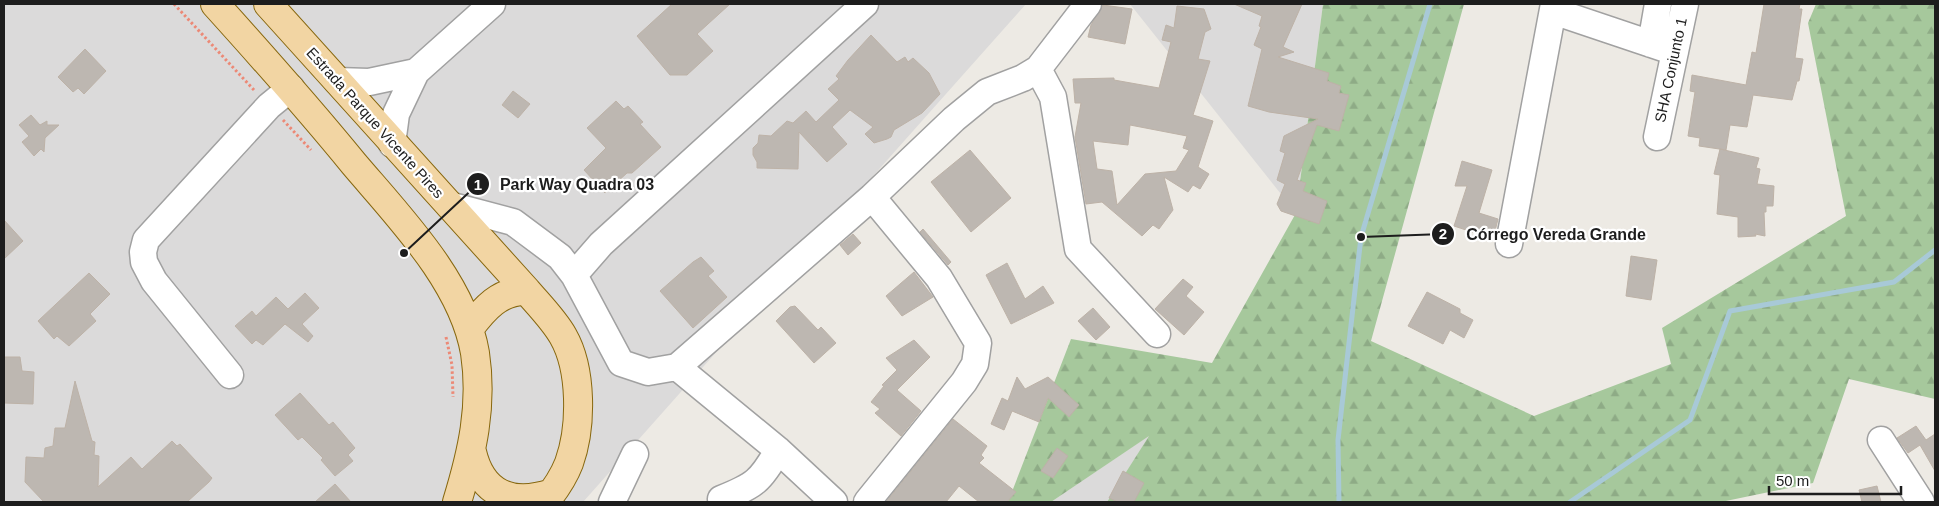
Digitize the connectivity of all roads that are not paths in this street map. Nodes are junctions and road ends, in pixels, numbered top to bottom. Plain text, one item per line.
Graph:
1 (215, 4) edge
2 (268, 4) edge
3 (492, 4) edge
4 (865, 4) edge
5 (1088, 4) edge
6 (1658, 4) edge
7 (1685, 4) edge
8 (1554, 7) edge
9 (1663, 48) junction
10 (1038, 69) junction
11 (416, 72) junction
12 (338, 81) junction
13 (291, 88) junction
14 (1657, 137) dead end
15 (392, 144) junction
16 (872, 197) junction
17 (449, 205) junction
18 (1509, 244) dead end
19 (574, 275) junction
20 (527, 291) junction
21 (457, 330) junction
22 (1158, 334) dead end
23 (677, 366) junction
24 (230, 375) dead end
25 (1881, 440) dead end
26 (778, 450) junction
27 (472, 452) junction
28 (635, 454) dead end
29 (549, 498) edge
30 (721, 499) dead end
31 (457, 502) edge
32 (612, 502) edge
33 (834, 502) edge
34 (867, 502) edge
35 (1921, 502) edge

1 - 13 main road
2 - 12 main road, Estrada Parque Vicente Pires
3 - 11 street
4 - 19 street
5 - 10 street
6 - 9 street
7 - 9 street, SHA Conjunto 1
8 - 9 street
8 - 18 street
9 - 14 street, SHA Conjunto 1
10 - 16 street
10 - 22 street
11 - 12 street
11 - 15 street
12 - 15 main road, Estrada Parque Vicente Pires
13 - 21 main road
13 - 24 street
15 - 17 main road, Estrada Parque Vicente Pires
16 - 23 street
16 - 34 street
17 - 19 street
17 - 20 main road, Estrada Parque Vicente Pires
19 - 23 street
20 - 21 main road
20 - 29 main road, Estrada Parque Vicente Pires
21 - 27 main road
23 - 26 street
25 - 35 street
26 - 30 street
26 - 33 street
27 - 29 main road
27 - 31 main road
28 - 32 street

